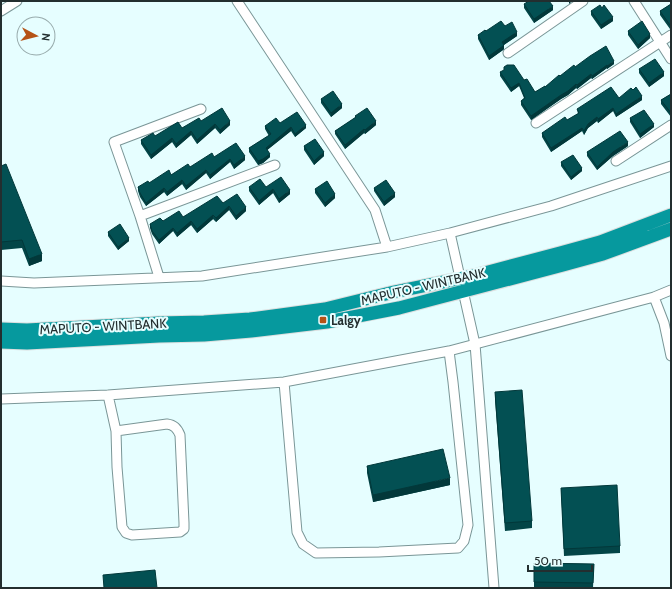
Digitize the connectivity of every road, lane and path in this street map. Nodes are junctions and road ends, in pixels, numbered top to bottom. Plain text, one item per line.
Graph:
1 (16, 1) edge
2 (237, 1) edge
3 (583, 1) edge
4 (634, 1) edge
5 (1, 10) edge
6 (671, 35) edge
7 (660, 43) junction
8 (508, 52) dead end
9 (671, 59) edge
10 (201, 110) dead end
11 (536, 123) dead end
12 (671, 125) edge
13 (616, 161) dead end
14 (274, 165) dead end
15 (671, 166) edge
16 (140, 216) junction
17 (671, 216) edge
18 (671, 229) edge
19 (450, 233) junction
20 (387, 247) junction
21 (159, 277) junction
22 (1, 281) edge
23 (461, 285) junction
24 (671, 290) edge
25 (654, 297) junction
26 (1, 329) edge
27 (1, 342) edge
28 (475, 344) junction
29 (449, 351) junction
30 (671, 356) edge
31 (284, 382) junction
32 (108, 395) junction
33 (1, 399) edge
34 (116, 431) junction
35 (494, 588) edge

1 - 5 street
2 - 20 street
3 - 8 street
4 - 7 street
6 - 7 street
7 - 9 street
7 - 11 street
10 - 16 street
12 - 13 street
14 - 16 street
15 - 19 street
16 - 21 street
17 - 23 highway, MAPUTO - WINTBANK
18 - 23 highway, MAPUTO - WINTBANK
19 - 20 street
19 - 23 street
20 - 21 street
21 - 22 street
23 - 26 highway, MAPUTO - WINTBANK
23 - 27 highway, MAPUTO - WINTBANK
23 - 28 street
24 - 25 street
25 - 28 street
25 - 30 street
28 - 29 street
28 - 35 street
29 - 31 street
29 - 31 street
31 - 32 street
32 - 33 street
32 - 34 street
34 - 34 street

